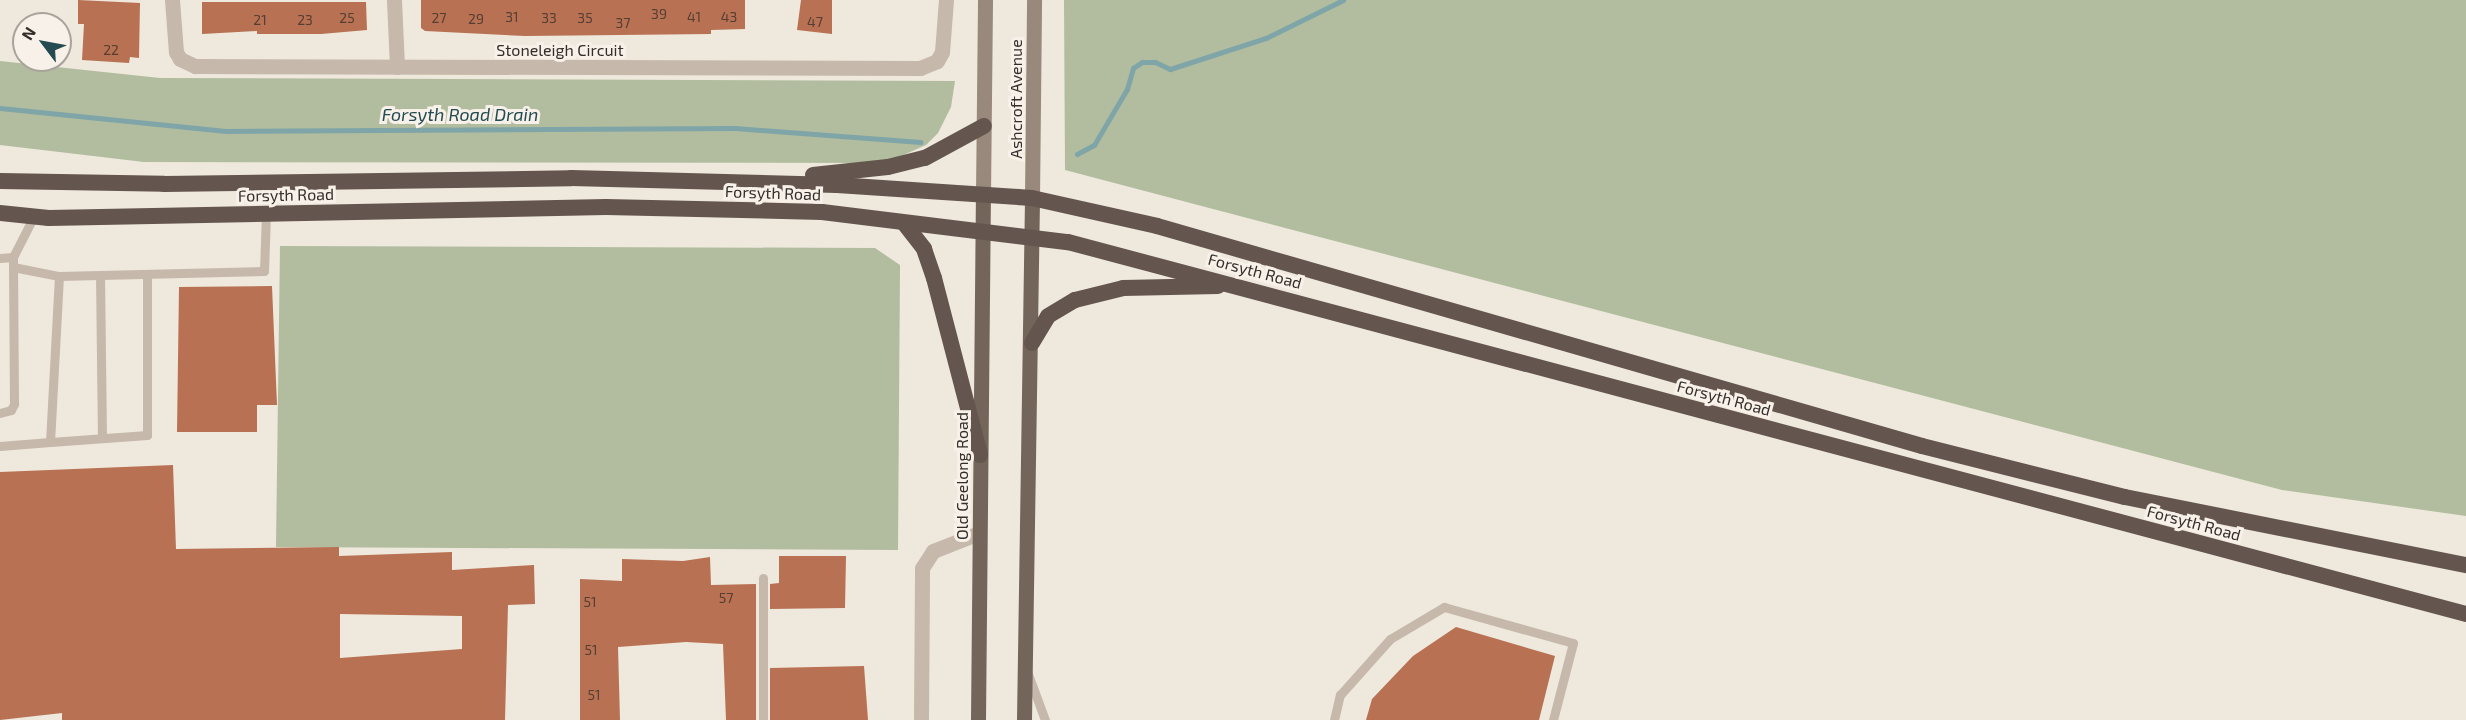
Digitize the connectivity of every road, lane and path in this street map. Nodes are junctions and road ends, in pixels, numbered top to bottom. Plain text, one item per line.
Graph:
1 (172, 0) edge
2 (394, 0) edge
3 (946, 0) edge
4 (985, 0) edge
5 (1034, 0) edge
6 (397, 67) junction
7 (984, 126) junction
8 (0, 181) edge
9 (750, 182) junction
10 (983, 194) junction
11 (1032, 198) junction
12 (0, 213) edge
13 (266, 213) junction
14 (34, 216) junction
15 (904, 223) junction
16 (981, 232) junction
17 (1031, 237) junction
18 (13, 257) junction
19 (0, 258) edge
20 (13, 267) junction
21 (147, 274) junction
22 (100, 275) junction
23 (59, 276) junction
24 (1243, 286) junction
25 (1032, 343) junction
26 (0, 413) edge
27 (102, 438) junction
28 (50, 442) junction
29 (0, 446) edge
30 (980, 454) junction
31 (979, 532) junction
32 (2466, 565) edge
33 (763, 578) dead end
34 (2466, 614) edge
35 (1025, 666) junction
36 (763, 720) edge
37 (921, 720) edge
38 (978, 720) edge
39 (1024, 720) edge
40 (1045, 720) edge
41 (1334, 720) edge
42 (1553, 720) edge

1 - 6 street, Stoneleigh Circuit
2 - 6 street
3 - 6 street, Stoneleigh Circuit
4 - 7 main road, Ashcroft Avenue
5 - 11 main road, Ashcroft Avenue
7 - 9 highway
7 - 10 main road, Ashcroft Avenue
8 - 9 highway, Forsyth Road
9 - 10 highway, Forsyth Road
10 - 11 highway, Forsyth Road
10 - 16 main road, Old Geelong Road
11 - 17 main road
11 - 32 highway, Forsyth Road
12 - 14 highway, Forsyth Road
13 - 14 highway, Forsyth Road
13 - 15 highway, Forsyth Road
13 - 21 lane
14 - 18 lane
15 - 16 highway, Forsyth Road
15 - 30 highway
16 - 17 highway, Forsyth Road
16 - 30 main road, Old Geelong Road
17 - 24 highway, Forsyth Road
17 - 25 main road
18 - 19 lane
18 - 20 lane
20 - 23 lane
20 - 26 lane
21 - 22 lane
21 - 27 lane
22 - 23 lane
22 - 27 lane
23 - 28 lane
24 - 25 highway
24 - 34 highway, Forsyth Road
25 - 35 main road
27 - 28 lane
28 - 29 lane
30 - 31 main road, Old Geelong Road
31 - 37 street
31 - 38 main road, Old Geelong Road
33 - 36 lane
35 - 39 main road
35 - 40 lane
41 - 42 lane

